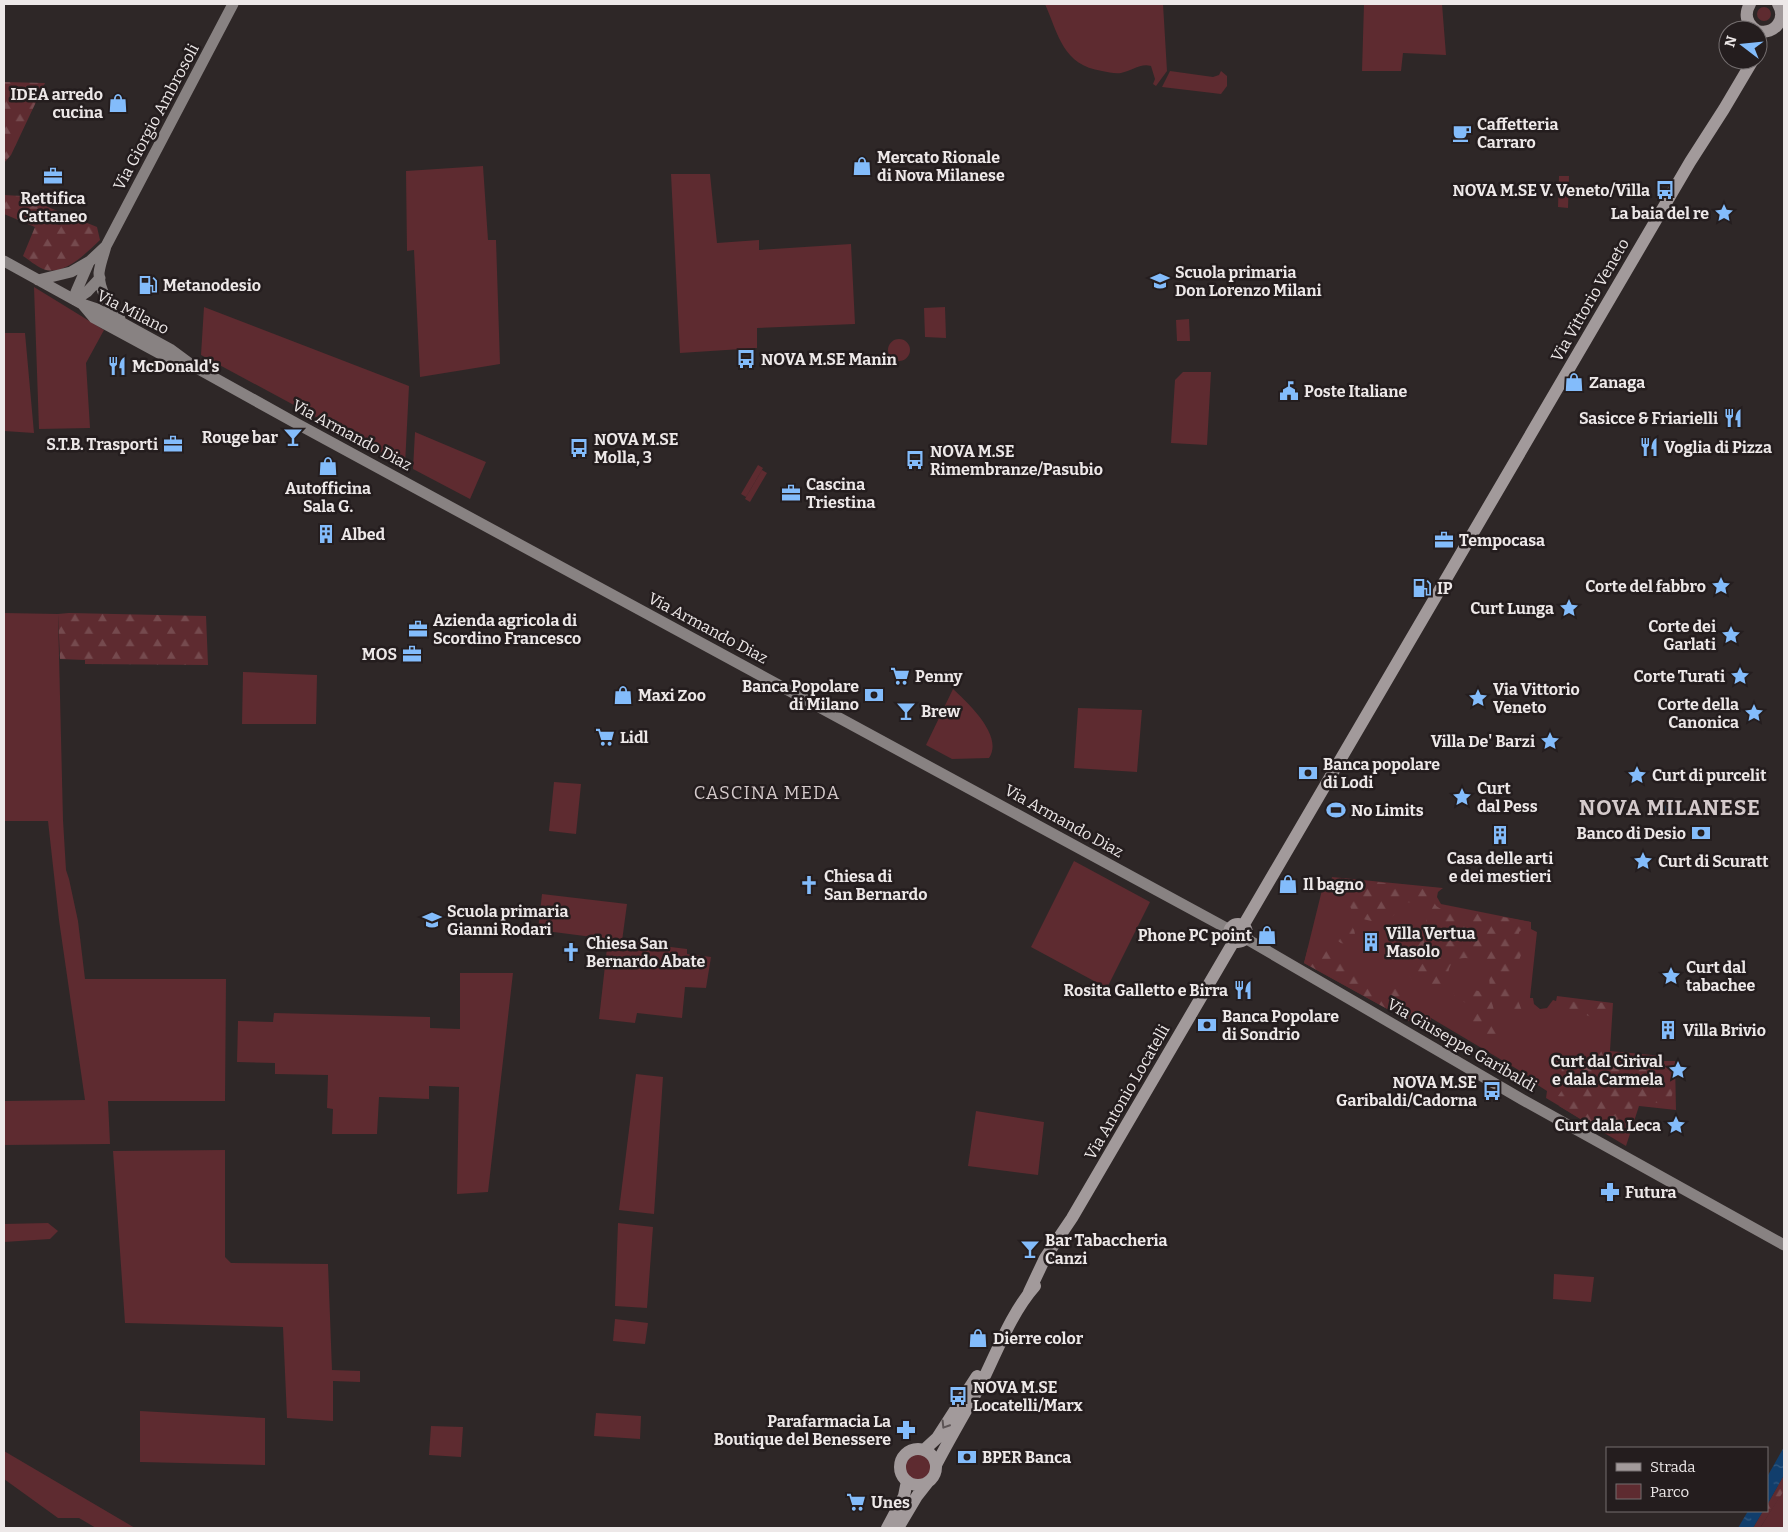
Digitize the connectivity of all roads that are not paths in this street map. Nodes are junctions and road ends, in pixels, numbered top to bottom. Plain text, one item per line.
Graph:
1 (233, 4) edge
2 (1750, 4) edge
3 (1781, 7) edge
4 (1749, 20) edge
5 (1768, 28) edge
6 (1739, 70) edge
7 (1747, 70) edge
8 (1693, 156) junction
9 (106, 246) junction
10 (4, 261) edge
11 (90, 261) junction
12 (100, 278) junction
13 (38, 280) junction
14 (78, 302) junction
15 (126, 325) junction
16 (168, 353) junction
17 (1238, 934) junction
18 (1210, 982) joint
19 (1784, 1245) edge
20 (1001, 1341) junction
21 (924, 1450) junction
22 (936, 1465) junction
23 (907, 1481) junction
24 (928, 1482) junction
25 (887, 1528) edge
26 (898, 1528) edge

1 - 9 main road, Via Giorgio Ambrosoli
2 - 4 main road
3 - 5 main road
6 - 8 main road, Via Vittorio Veneto
7 - 8 main road, Via Vittorio Veneto
8 - 17 main road, Via Vittorio Veneto
9 - 11 main road, Via Giorgio Ambrosoli
9 - 12 main road, Via Giorgio Ambrosoli
10 - 13 main road, Via Milano
11 - 13 main road, Via Giorgio Ambrosoli
11 - 14 main road, Via Giorgio Ambrosoli
12 - 14 main road
12 - 15 main road, Via Giorgio Ambrosoli
13 - 14 main road, Via Milano
14 - 15 main road, Via Milano
14 - 16 main road, Via Milano
15 - 16 main road, Via Milano
16 - 17 main road, Via Armando Diaz
17 - 18 main road, Via Vittorio Veneto
17 - 19 main road, Via Giuseppe Garibaldi
18 - 20 main road, Via Antonio Locatelli
20 -> 21 main road, Via Antonio Locatelli
20 - 22 main road, Via Antonio Locatelli
21 - 22 main road
21 - 23 main road
22 - 24 main road
23 - 24 main road
23 - 25 main road
24 - 26 main road

